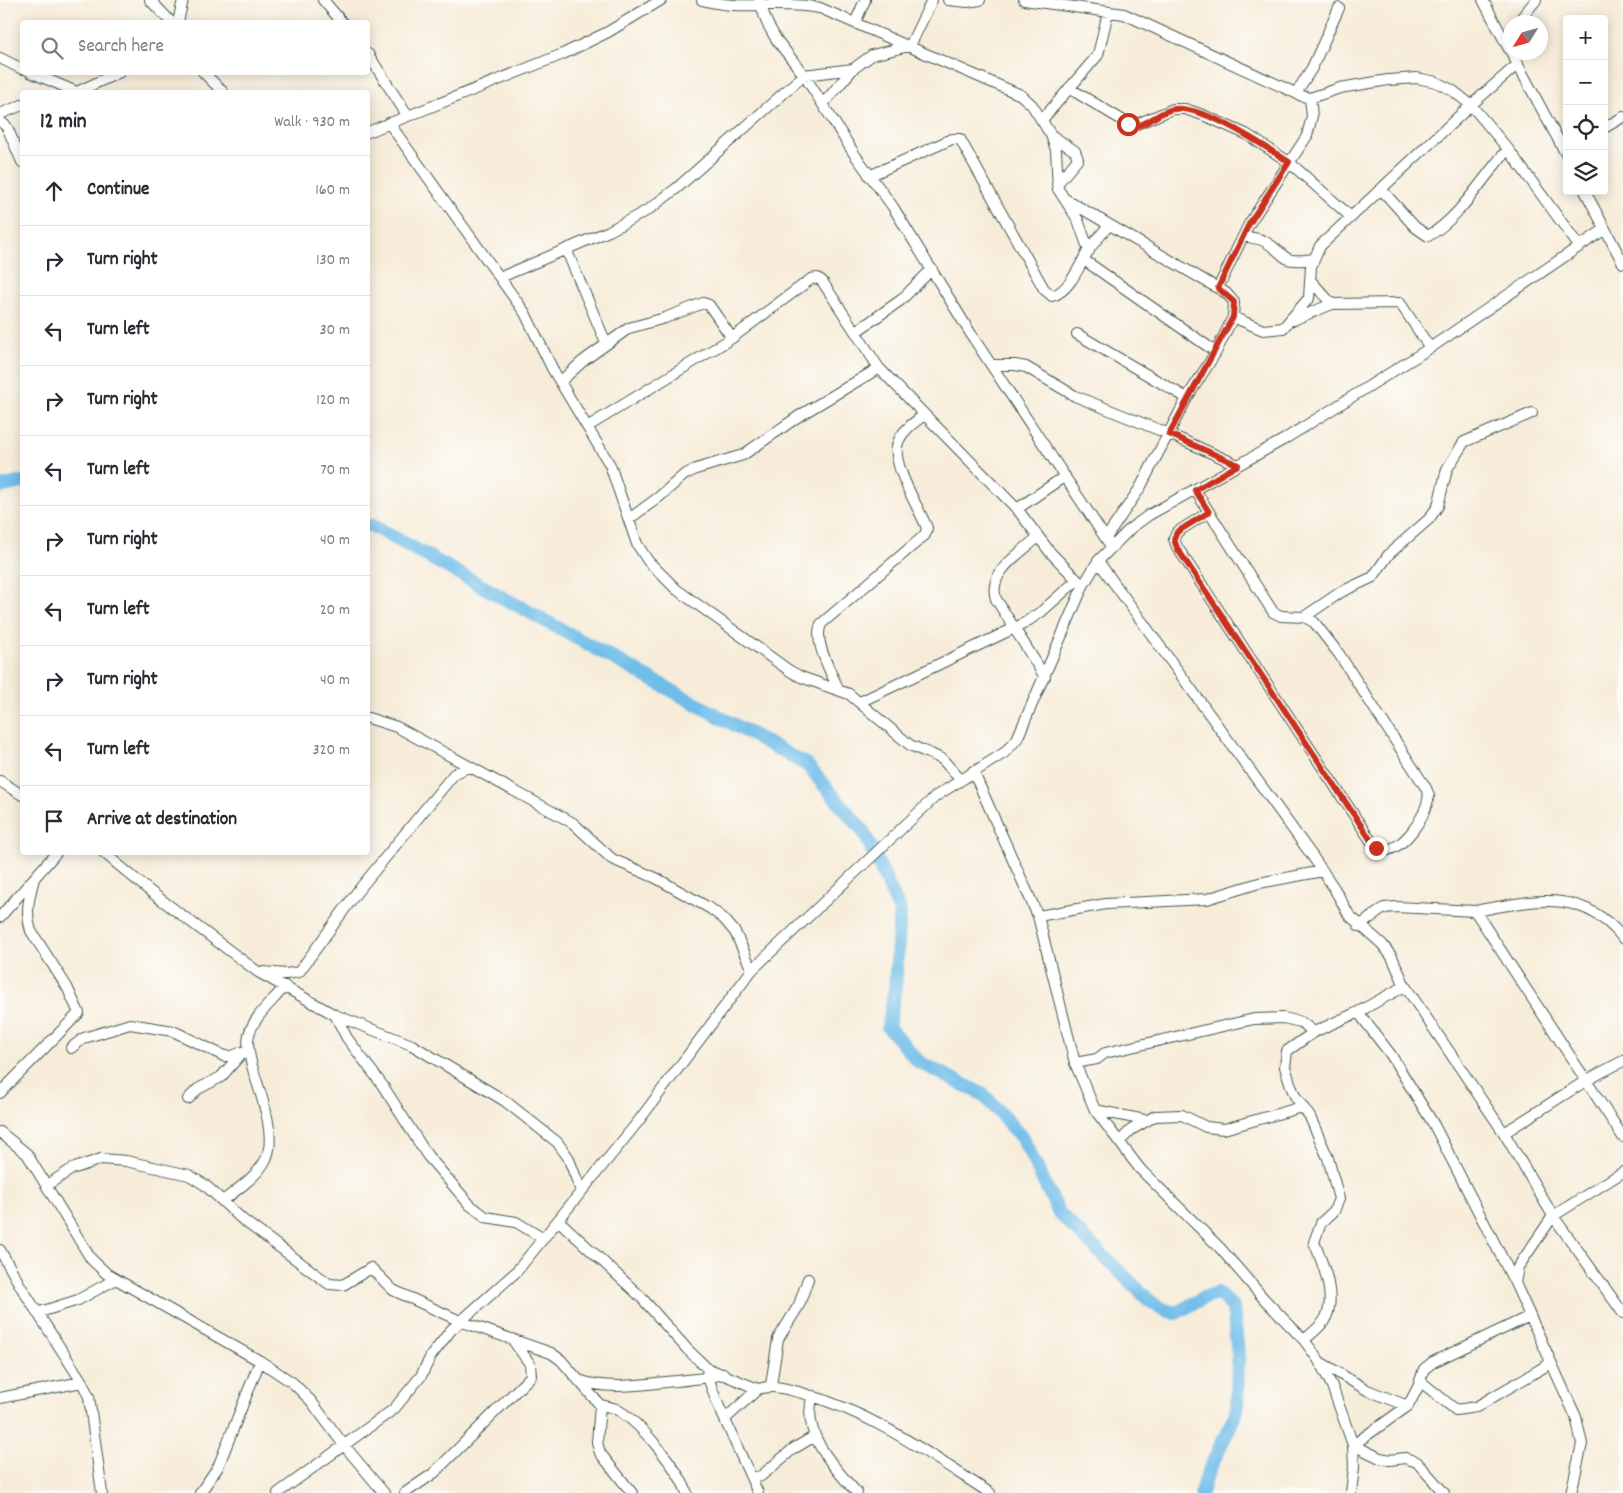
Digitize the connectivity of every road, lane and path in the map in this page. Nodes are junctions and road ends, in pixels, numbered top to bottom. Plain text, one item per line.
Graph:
1 (150, 0) edge
2 (182, 0) edge
3 (323, 0) edge
4 (661, 0) edge
5 (702, 0) edge
6 (865, 0) edge
7 (932, 0) edge
8 (948, 0) edge
9 (980, 0) edge
10 (1024, 0) edge
11 (1088, 0) edge
12 (1483, 0) edge
13 (1536, 0) edge
14 (759, 3) edge
15 (1339, 8) dead end
16 (1080, 10) junction
17 (1108, 12) junction
18 (1524, 15) edge
19 (169, 20) edge
20 (178, 20) edge
21 (340, 20) edge
22 (855, 23) junction
23 (1503, 29) edge
24 (910, 46) junction
25 (370, 57) edge
26 (0, 58) edge
27 (1516, 60) edge
28 (1518, 64) junction
29 (20, 68) edge
30 (853, 69) junction
31 (37, 75) edge
32 (113, 75) edge
33 (206, 75) edge
34 (804, 75) junction
35 (1069, 88) junction
36 (71, 90) edge
37 (80, 90) edge
38 (221, 90) edge
39 (1296, 93) junction
40 (1310, 98) junction
41 (823, 104) junction
42 (1471, 105) junction
43 (20, 106) edge
44 (0, 114) edge
45 (407, 115) junction
46 (1623, 117) edge
47 (1042, 120) junction
48 (0, 121) edge
49 (389, 123) junction
50 (1608, 126) edge
51 (370, 131) edge
52 (1051, 135) junction
53 (1508, 149) junction
54 (1565, 150) edge
55 (20, 157) edge
56 (1289, 162) junction
57 (869, 176) junction
58 (1057, 184) junction
59 (1382, 190) junction
60 (1587, 195) edge
61 (1064, 198) junction
62 (1351, 217) junction
63 (1108, 226) junction
64 (1605, 229) junction
65 (1244, 236) junction
66 (1578, 246) junction
67 (566, 249) junction
68 (1086, 255) junction
69 (1314, 259) junction
70 (1623, 263) edge
71 (932, 269) junction
72 (501, 278) junction
73 (1310, 280) junction
74 (1218, 288) junction
75 (1332, 304) junction
76 (1233, 317) junction
77 (1290, 321) junction
78 (857, 331) junction
79 (1077, 334) dead end
80 (732, 338) junction
81 (606, 343) junction
82 (1430, 348) junction
83 (1216, 352) junction
84 (992, 365) junction
85 (879, 368) junction
86 (560, 382) junction
87 (1187, 398) junction
88 (1532, 413) dead end
89 (924, 415) junction
90 (587, 427) junction
91 (1169, 434) junction
92 (1238, 465) junction
93 (1065, 476) junction
94 (1195, 490) junction
95 (1017, 509) junction
96 (1209, 512) junction
97 (629, 519) junction
98 (1038, 537) junction
99 (1108, 543) junction
100 (1098, 561) junction
101 (1080, 583) junction
102 (1304, 616) junction
103 (1014, 628) junction
104 (1045, 677) junction
105 (838, 689) junction
106 (860, 702) junction
107 (370, 719) edge
108 (468, 767) junction
109 (974, 771) junction
110 (960, 780) junction
111 (0, 781) edge
112 (20, 794) edge
113 (54, 855) edge
114 (107, 855) edge
115 (1323, 870) junction
116 (34, 879) junction
117 (1475, 911) junction
118 (1038, 916) junction
119 (0, 918) edge
120 (1358, 926) junction
121 (1623, 938) edge
122 (752, 970) junction
123 (258, 972) junction
124 (285, 986) junction
125 (1405, 986) junction
126 (1358, 1012) junction
127 (335, 1015) junction
128 (1314, 1032) junction
129 (71, 1048) dead end
130 (247, 1048) junction
131 (1623, 1061) edge
132 (1075, 1064) junction
133 (1588, 1080) junction
134 (0, 1093) edge
135 (188, 1100) dead end
136 (1302, 1107) junction
137 (1095, 1110) junction
138 (1146, 1120) junction
139 (0, 1132) edge
140 (1504, 1133) junction
141 (1623, 1137) edge
142 (1120, 1142) junction
143 (1623, 1172) edge
144 (47, 1185) junction
145 (581, 1191) junction
146 (223, 1201) junction
147 (1553, 1216) junction
148 (558, 1220) junction
149 (542, 1238) junction
150 (0, 1250) edge
151 (808, 1279) dead end
152 (116, 1280) junction
153 (1515, 1283) junction
154 (37, 1313) junction
155 (1623, 1313) edge
156 (1530, 1316) junction
157 (460, 1321) junction
158 (512, 1338) junction
159 (1304, 1340) junction
160 (260, 1361) junction
161 (1319, 1361) junction
162 (1551, 1363) junction
163 (707, 1373) junction
164 (577, 1380) junction
165 (1420, 1381) junction
166 (82, 1382) junction
167 (771, 1385) junction
168 (758, 1389) junction
169 (813, 1396) junction
170 (0, 1398) edge
171 (600, 1405) junction
172 (1408, 1406) junction
173 (724, 1419) junction
174 (814, 1436) junction
175 (343, 1444) junction
176 (1353, 1445) junction
177 (752, 1478) junction
178 (285, 1491) edge
179 (407, 1492) edge
180 (102, 1493) edge
181 (200, 1493) edge
182 (384, 1493) edge
183 (421, 1493) edge
184 (632, 1493) edge
185 (686, 1493) edge
186 (758, 1493) edge
187 (857, 1493) edge
188 (990, 1493) edge
189 (1351, 1493) edge
190 (1444, 1493) edge
191 (1571, 1493) edge

1 - 19 street
2 - 20 street
3 - 21 street
4 - 45 street
5 - 14 street
6 - 22 street
7 - 24 street
8 - 9 street
10 - 16 street
11 - 16 street
12 - 23 street
13 - 18 street
14 - 22 street
14 - 34 street
15 - 39 street
16 - 17 street
17 - 35 street
17 - 39 street
22 - 24 street
24 - 30 street
24 - 47 street
25 - 45 street
26 - 29 street
27 - 28 street
28 - 42 street
28 - 54 street
30 - 34 street
30 - 41 street
31 - 36 street
32 - 37 street
33 - 38 street
34 - 41 street
34 - 67 street
35 - 47 street
35 - 56 street
39 - 40 street
40 - 42 street
40 - 56 street
41 - 57 street
42 - 53 street
42 - 59 street
43 - 44 street
45 - 49 street
46 - 50 street
47 - 52 street
48 - 55 street
49 - 51 street
49 - 72 street
52 - 58 street
52 - 58 street
53 - 59 street
53 - 66 street
56 - 62 street
56 - 65 street
57 - 68 street
57 - 71 street
58 - 61 street
59 - 62 street
60 - 64 street
61 - 63 street
61 - 68 street
62 - 69 street
63 - 68 street
63 - 74 street
64 - 66 street
64 - 70 street
65 - 69 street
65 - 74 street
66 - 82 street
67 - 72 street
67 - 81 street
68 - 83 street
69 - 73 street
71 - 78 street
71 - 84 street
72 - 86 street
73 - 75 street
73 - 77 street
74 - 76 street
75 - 77 street
75 - 82 street
76 - 77 street
76 - 83 street
78 - 80 street
78 - 85 street
79 - 87 street
80 - 81 street
80 - 90 street
81 - 86 street
82 - 92 street
83 - 87 street
84 - 91 street
84 - 93 street
85 - 89 street
85 - 97 street
86 - 90 street
87 - 91 street
88 - 102 street
89 - 95 street
89 - 105 street
90 - 97 street
91 - 92 street
91 - 99 street
92 - 94 street
93 - 95 street
93 - 99 street
94 - 96 street
94 - 99 street
95 - 98 street
96 - 102 street
96 - 102 street
97 - 105 street
98 - 101 street
98 - 103 street
99 - 100 street
100 - 101 street
100 - 115 street
101 - 103 street
101 - 104 street
103 - 104 street
103 - 106 street
104 - 109 street
105 - 106 street
106 - 110 street
107 - 108 street
108 - 122 street
108 - 123 street
109 - 110 street
109 - 118 street
110 - 122 street
111 - 112 street
113 - 116 street
114 - 123 street
115 - 118 street
115 - 120 street
116 - 119 street
116 - 134 street
117 - 120 street
117 - 121 street
117 - 133 street
118 - 132 street
120 - 125 street
122 - 145 street
123 - 124 street
124 - 127 street
124 - 130 street
125 - 126 street
125 - 140 street
126 - 128 street
126 - 153 street
127 - 145 street
127 - 149 street
128 - 132 street
128 - 136 street
129 - 130 street
130 - 135 street
130 - 146 street
131 - 133 street
132 - 137 street
133 - 140 street
133 - 141 street
136 - 138 street
136 - 159 street
137 - 138 street
137 - 142 street
138 - 142 street
139 - 144 street
140 - 147 street
142 - 159 street
143 - 147 street
144 - 146 street
144 - 152 street
145 - 148 street
146 - 157 street
147 - 153 street
147 - 155 street
148 - 149 street
148 - 163 street
149 - 157 street
150 - 154 street
151 - 167 street
152 - 154 street
152 - 160 street
153 - 156 street
154 - 166 street
156 - 162 street
156 - 165 street
157 - 158 street
157 - 175 street
158 - 164 street
158 - 179 street
159 - 161 street
160 - 175 street
160 - 181 street
161 - 172 street
161 - 176 street
162 - 165 street
162 - 191 street
163 - 164 street
163 - 168 street
163 - 173 street
164 - 171 street
165 - 172 street
166 - 170 street
166 - 180 street
167 - 168 street
167 - 169 street
168 - 173 street
169 - 174 street
169 - 188 street
171 - 184 street
171 - 185 street
172 - 176 street
173 - 177 street
174 - 177 street
174 - 187 street
175 - 178 street
175 - 182 street
176 - 189 street
176 - 190 street
177 - 186 street
179 - 183 street

